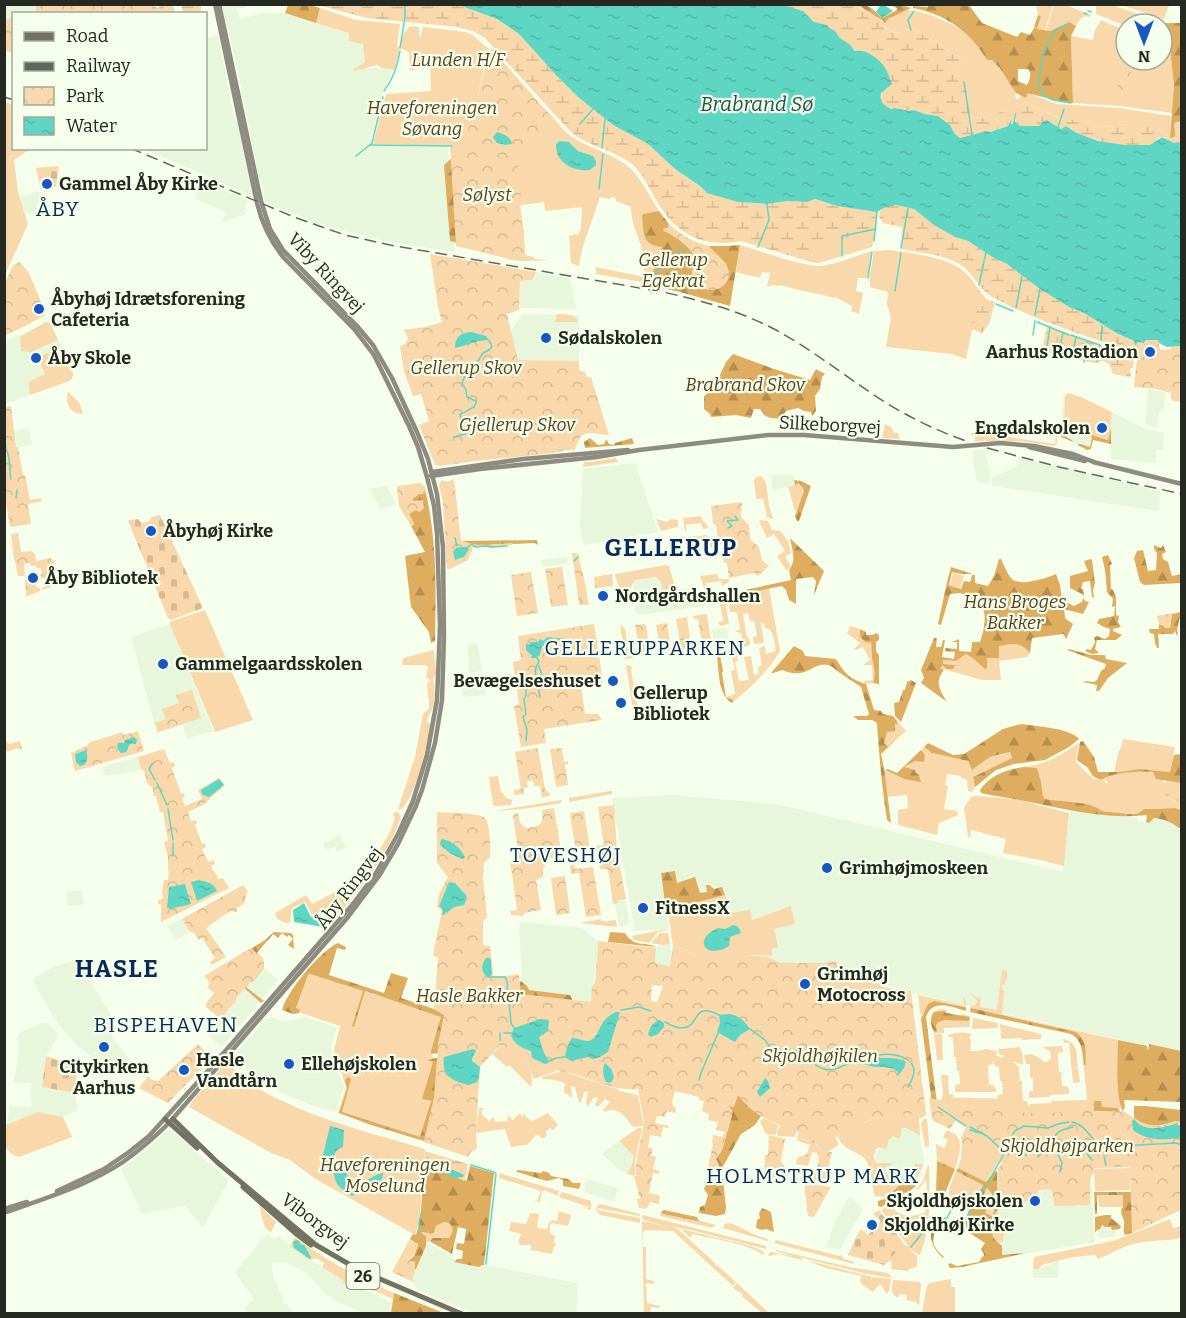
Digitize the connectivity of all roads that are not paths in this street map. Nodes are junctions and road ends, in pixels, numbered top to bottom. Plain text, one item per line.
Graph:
1 (217, 4) edge
2 (430, 474) junction
3 (1182, 484) edge
4 (169, 1119) junction
5 (4, 1211) edge
6 (453, 1314) edge
7 (462, 1314) edge

1 - 2 main road, Viby Ringvej
2 - 3 main road, Silkeborgvej
2 - 4 main road, Åby Ringvej
4 - 5 main road, Åby Ringvej
4 - 6 main road, Viborgvej / 26
4 - 7 main road, Viborgvej / 26

